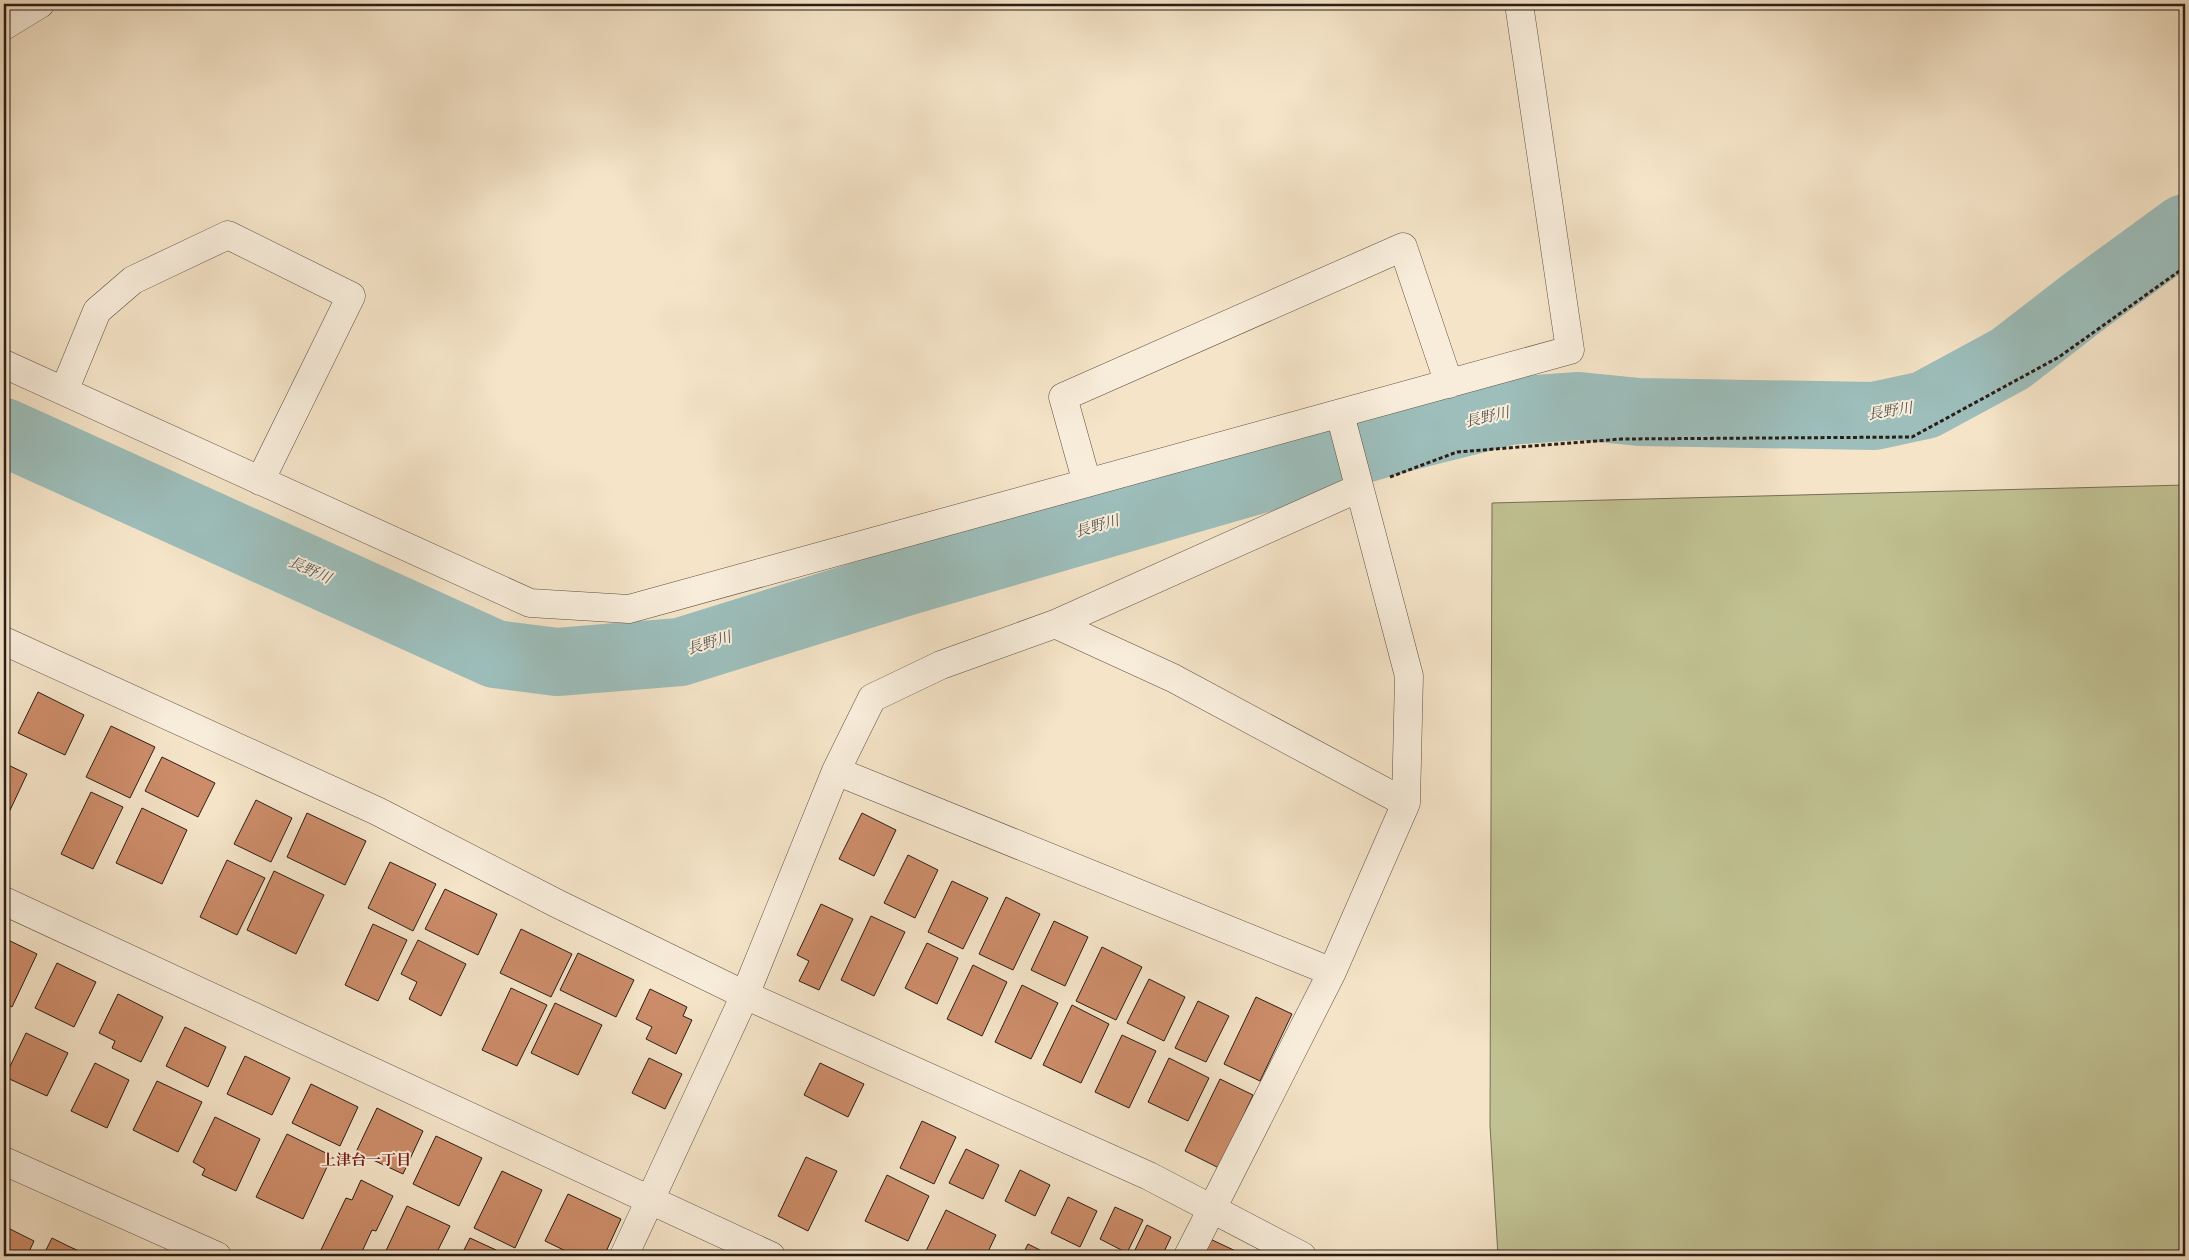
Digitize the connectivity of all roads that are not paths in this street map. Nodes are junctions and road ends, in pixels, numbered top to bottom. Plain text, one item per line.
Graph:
1 (40, 4) edge
2 (1518, 4) edge
3 (4, 26) edge
4 (4, 364) edge
5 (1449, 384) junction
6 (64, 391) junction
7 (1340, 414) junction
8 (260, 481) junction
9 (1088, 483) junction
10 (1359, 488) junction
11 (1055, 624) junction
12 (4, 641) edge
13 (836, 771) junction
14 (1406, 803) junction
15 (4, 901) edge
16 (1332, 972) junction
17 (745, 995) junction
18 (4, 1161) edge
19 (651, 1201) junction
20 (1212, 1209) junction
21 (217, 1256) edge
22 (624, 1256) edge
23 (771, 1256) edge
24 (1188, 1256) edge
25 (1302, 1256) edge

1 - 3 street
2 - 5 street
4 - 6 street
5 - 7 street
5 - 9 street
6 - 8 street
6 - 8 street
7 - 9 street
7 - 10 street
8 - 9 street
10 - 11 street
10 - 14 street
11 - 13 street
11 - 14 street
12 - 17 street
13 - 16 street
13 - 17 street
14 - 16 street
15 - 19 street
16 - 20 street
17 - 19 street
17 - 20 street
18 - 21 street
19 - 22 street
19 - 23 street
20 - 24 street
20 - 25 street

